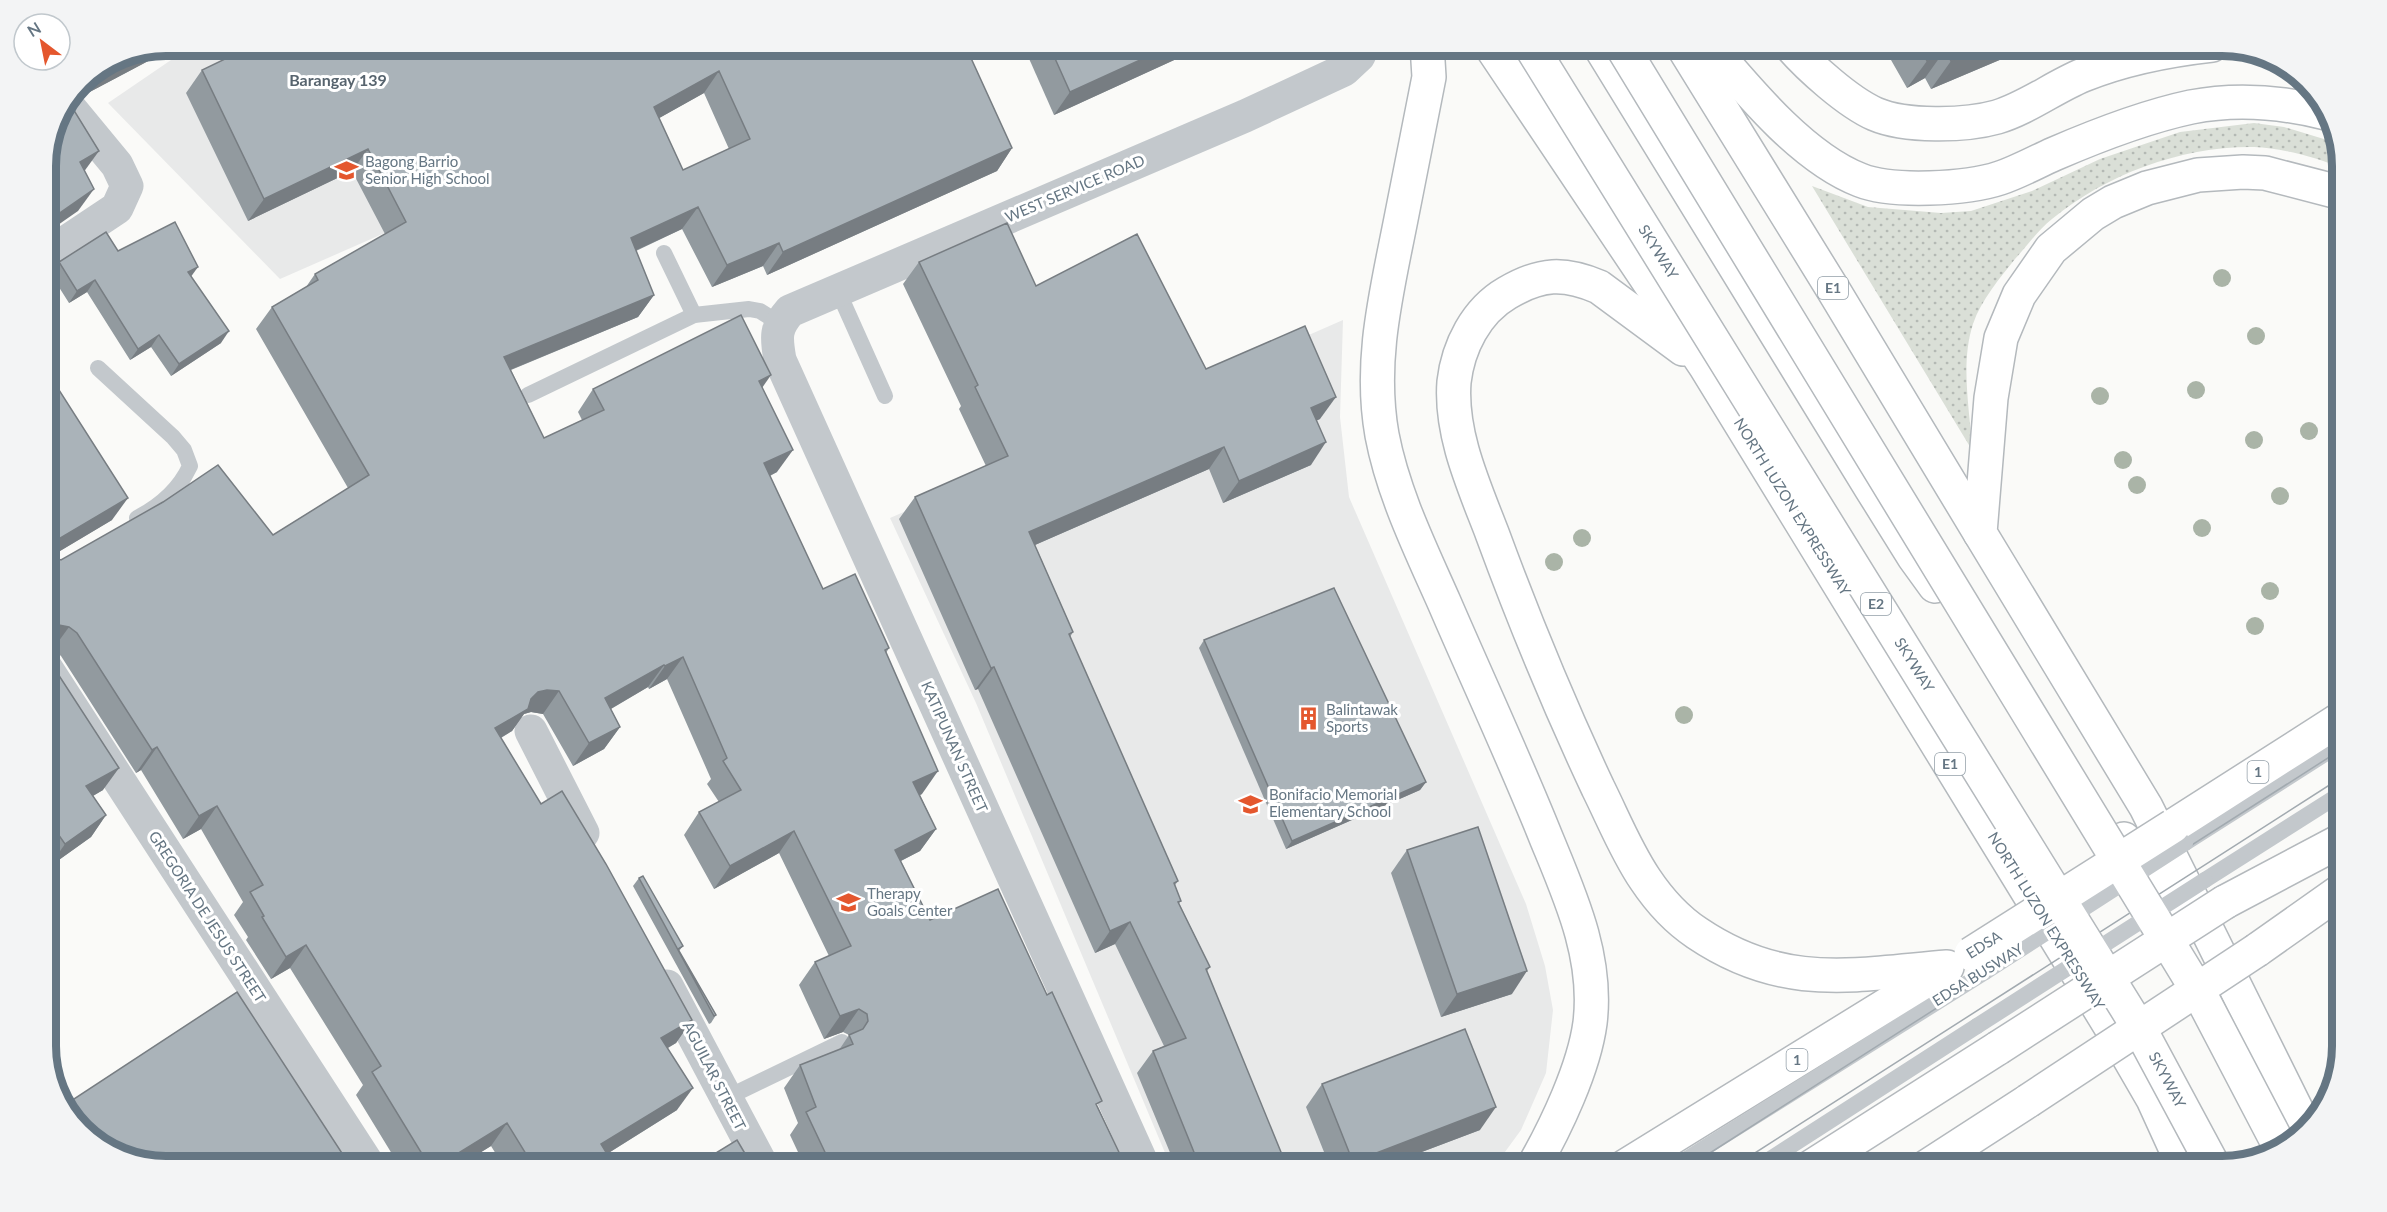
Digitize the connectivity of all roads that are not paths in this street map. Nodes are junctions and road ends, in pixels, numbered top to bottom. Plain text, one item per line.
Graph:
1 (1359, 56) edge
2 (1428, 56) edge
3 (1497, 56) edge
4 (1537, 56) edge
5 (1606, 56) edge
6 (1628, 56) edge
7 (1689, 56) edge
8 (1719, 56) edge
9 (1801, 56) edge
10 (2141, 56) edge
11 (71, 109) edge
12 (2317, 111) edge
13 (2331, 190) edge
14 (56, 249) edge
15 (664, 253) edge
16 (838, 291) junction
17 (694, 315) junction
18 (779, 323) junction
19 (1706, 367) junction
20 (98, 368) dead end
21 (528, 395) dead end
22 (885, 396) dead end
23 (125, 525) edge
24 (1980, 533) junction
25 (56, 683) edge
26 (2332, 725) edge
27 (531, 731) edge
28 (2332, 748) edge
29 (2332, 801) edge
30 (2179, 834) junction
31 (2332, 844) edge
32 (597, 859) edge
33 (2215, 891) junction
34 (2332, 897) edge
35 (653, 962) edge
36 (1968, 964) junction
37 (2236, 989) junction
38 (1987, 1037) junction
39 (842, 1042) edge
40 (726, 1098) junction
41 (2302, 1121) edge
42 (2277, 1141) edge
43 (363, 1156) edge
44 (757, 1156) edge
45 (1139, 1156) edge
46 (1540, 1156) edge
47 (1643, 1156) edge
48 (1690, 1156) edge
49 (1777, 1156) edge
50 (1826, 1156) edge
51 (1943, 1156) edge
52 (2179, 1156) edge
53 (2208, 1156) edge

1 - 16 street, WEST SERVICE ROAD
2 - 46 main road
3 - 19 main road, NORTH LUZON EXPRESSWAY / E1
4 - 53 main road, SKYWAY / E2, bridge
5 - 37 main road
6 - 42 main road, bridge
7 - 24 main road, E1
8 - 12 main road
9 - 10 main road
11 - 14 street
13 - 24 main road
15 - 17 lane
16 - 18 street, WEST SERVICE ROAD
16 - 22 lane
17 - 18 lane
17 - 21 lane
18 - 45 street, KATIPUNAN STREET
19 - 36 main road
19 - 52 main road, NORTH LUZON EXPRESSWAY / E1
20 - 23 lane
24 - 37 main road, E1
25 - 43 street, GREGORIA DE JESUS STREET
26 - 30 main road, EDSA / 1
27 - 32 street
28 - 30 lane
29 - 33 lane
30 - 36 main road, EDSA / 1, bridge
31 - 33 main road
33 - 38 main road, bridge
34 - 51 main road, bridge
35 - 40 street, AGUILAR STREET
36 - 47 main road, EDSA / 1
36 - 48 lane, EDSA BUSWAY
37 - 41 main road, E1
38 - 49 lane
38 - 50 main road
39 - 40 lane
40 - 44 street, AGUILAR STREET

